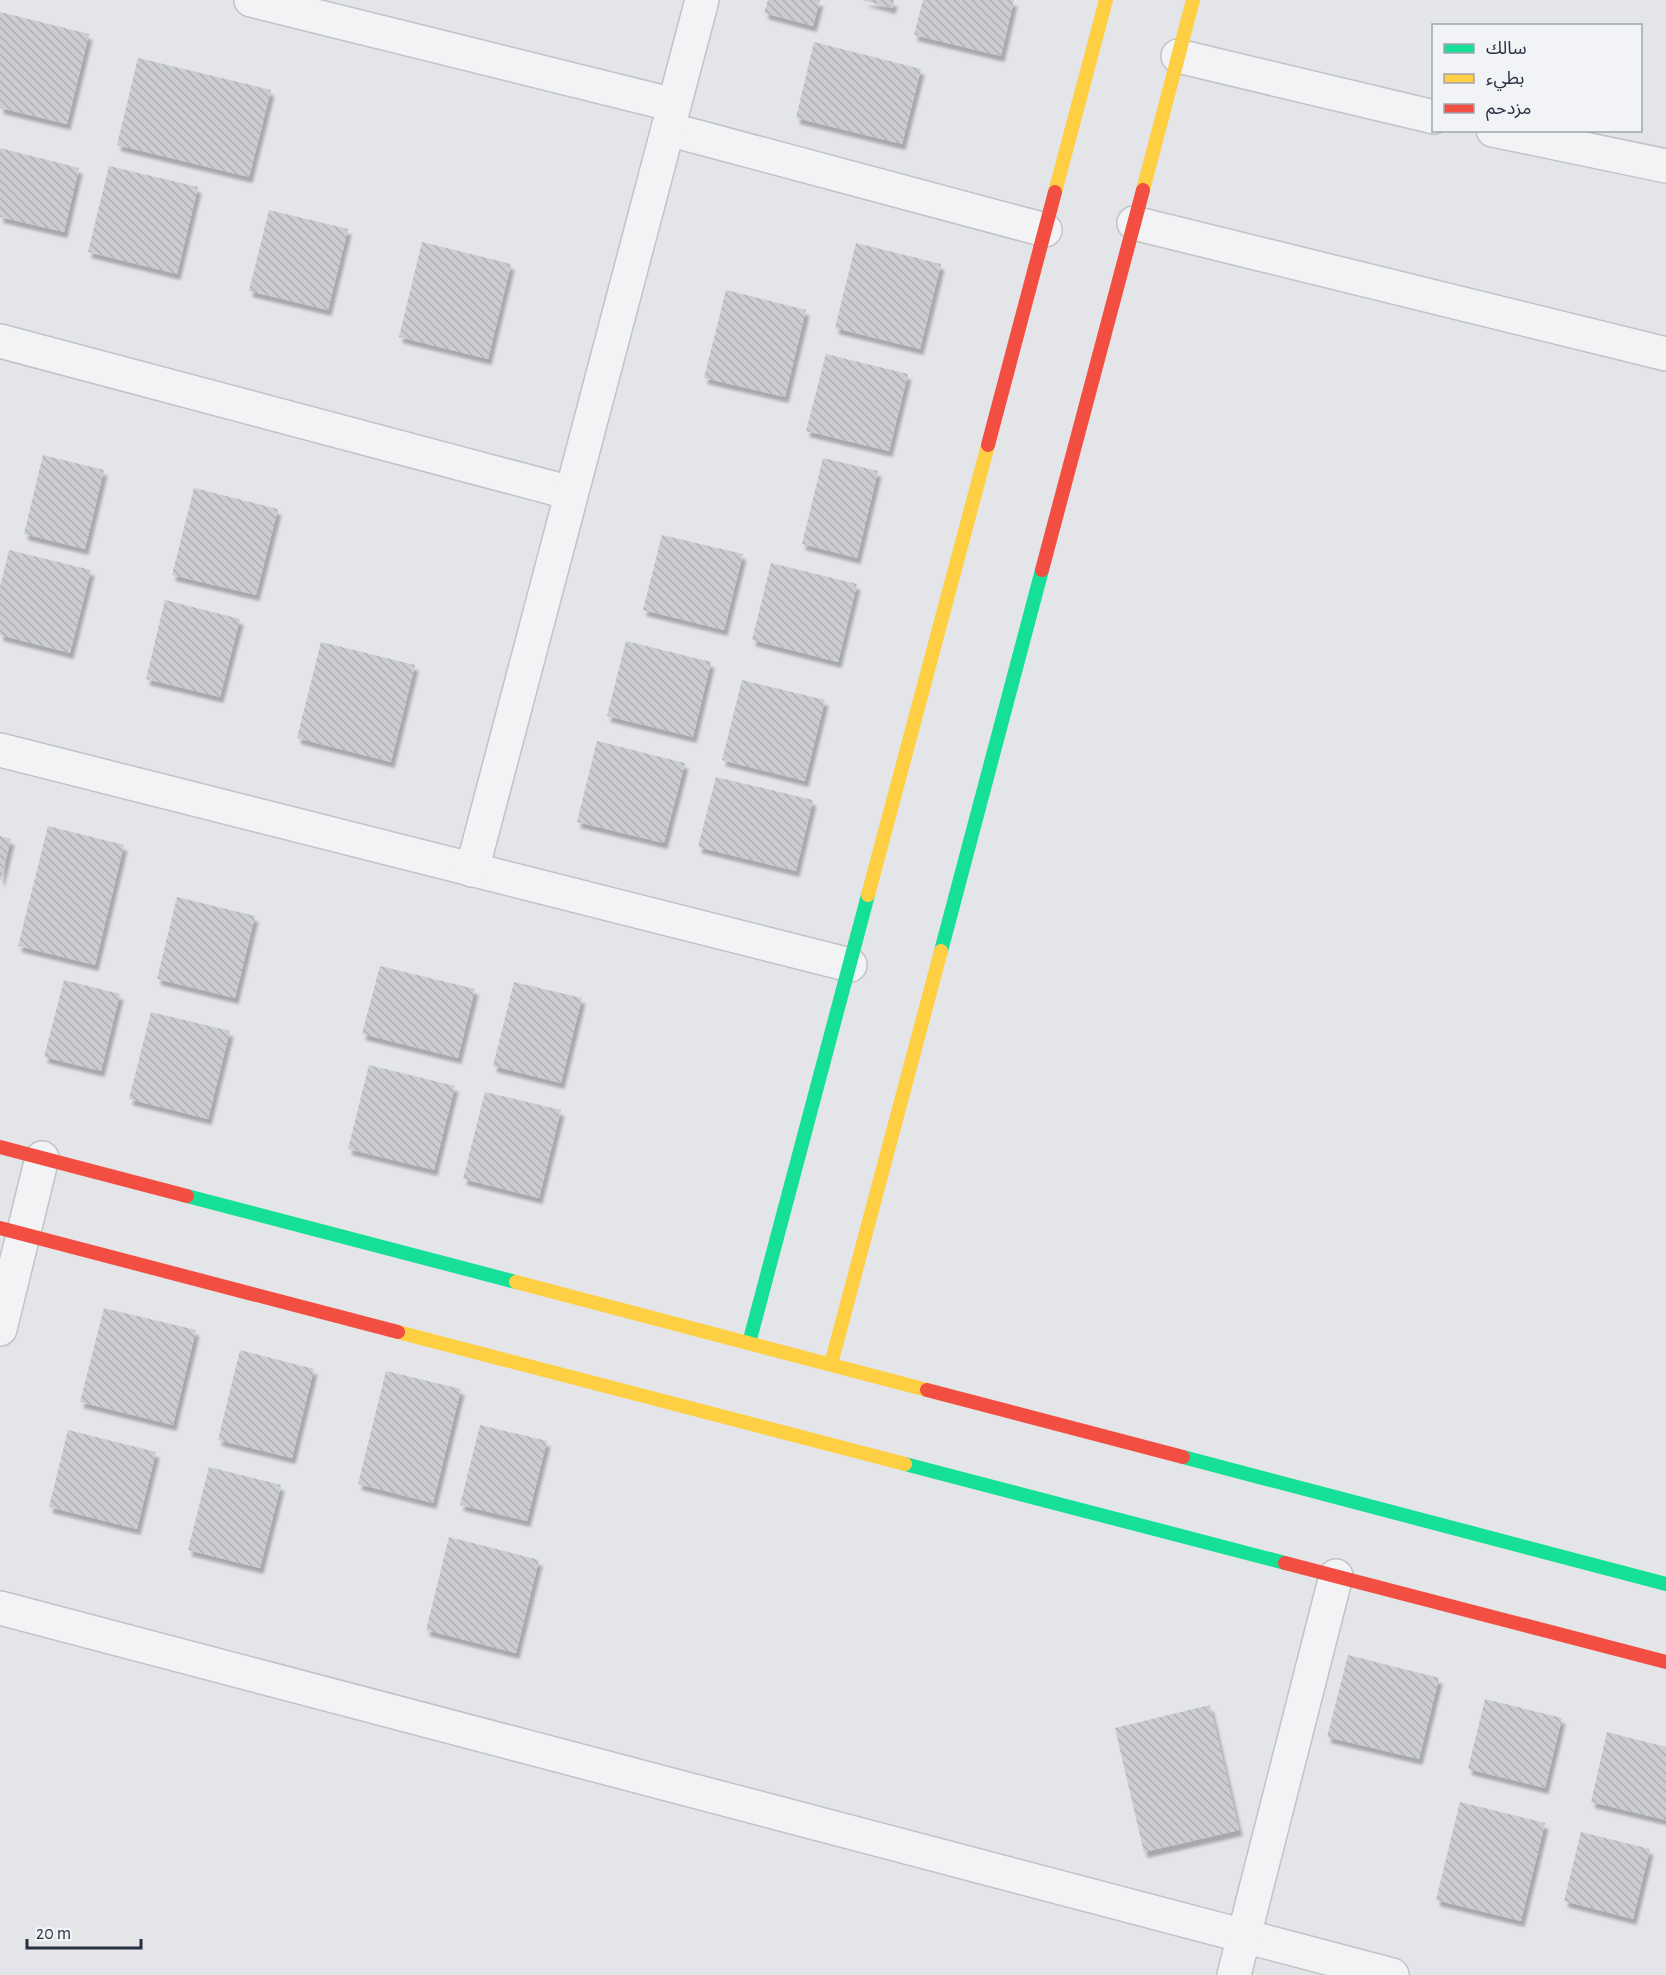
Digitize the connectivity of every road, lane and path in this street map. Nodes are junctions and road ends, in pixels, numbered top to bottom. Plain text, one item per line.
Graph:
1 (251, 0) edge
2 (702, 0) edge
3 (1106, 0) edge
4 (1193, 0) edge
5 (1178, 56) junction
6 (671, 117) junction
7 (1432, 117) edge
8 (1503, 132) edge
9 (1666, 166) edge
10 (1134, 224) junction
11 (1045, 230) junction
12 (0, 341) edge
13 (1666, 354) edge
14 (571, 493) junction
15 (0, 750) edge
16 (472, 870) junction
17 (850, 965) junction
18 (0, 1147) edge
19 (42, 1158) junction
20 (12, 1232) edge
21 (0, 1329) edge
22 (749, 1343) junction
23 (831, 1364) junction
24 (1336, 1576) junction
25 (1666, 1584) edge
26 (0, 1608) edge
27 (1666, 1662) edge
28 (1244, 1936) junction
29 (1234, 1975) edge
30 (1392, 1975) edge

1 - 6 street
2 - 6 street
3 - 11 street
4 - 5 street
5 - 7 street
5 - 10 street
6 - 11 street
6 - 14 street
8 - 9 street
10 - 13 street
10 - 23 street
11 - 17 street
12 - 14 street
14 - 16 street
15 - 16 street
16 - 17 street
17 - 22 street
18 - 19 street
19 - 20 street
19 - 22 street
20 - 21 street
20 - 24 street
22 - 23 street
23 - 25 street
24 - 27 street
24 - 28 street
26 - 28 street
28 - 29 street
28 - 30 street

